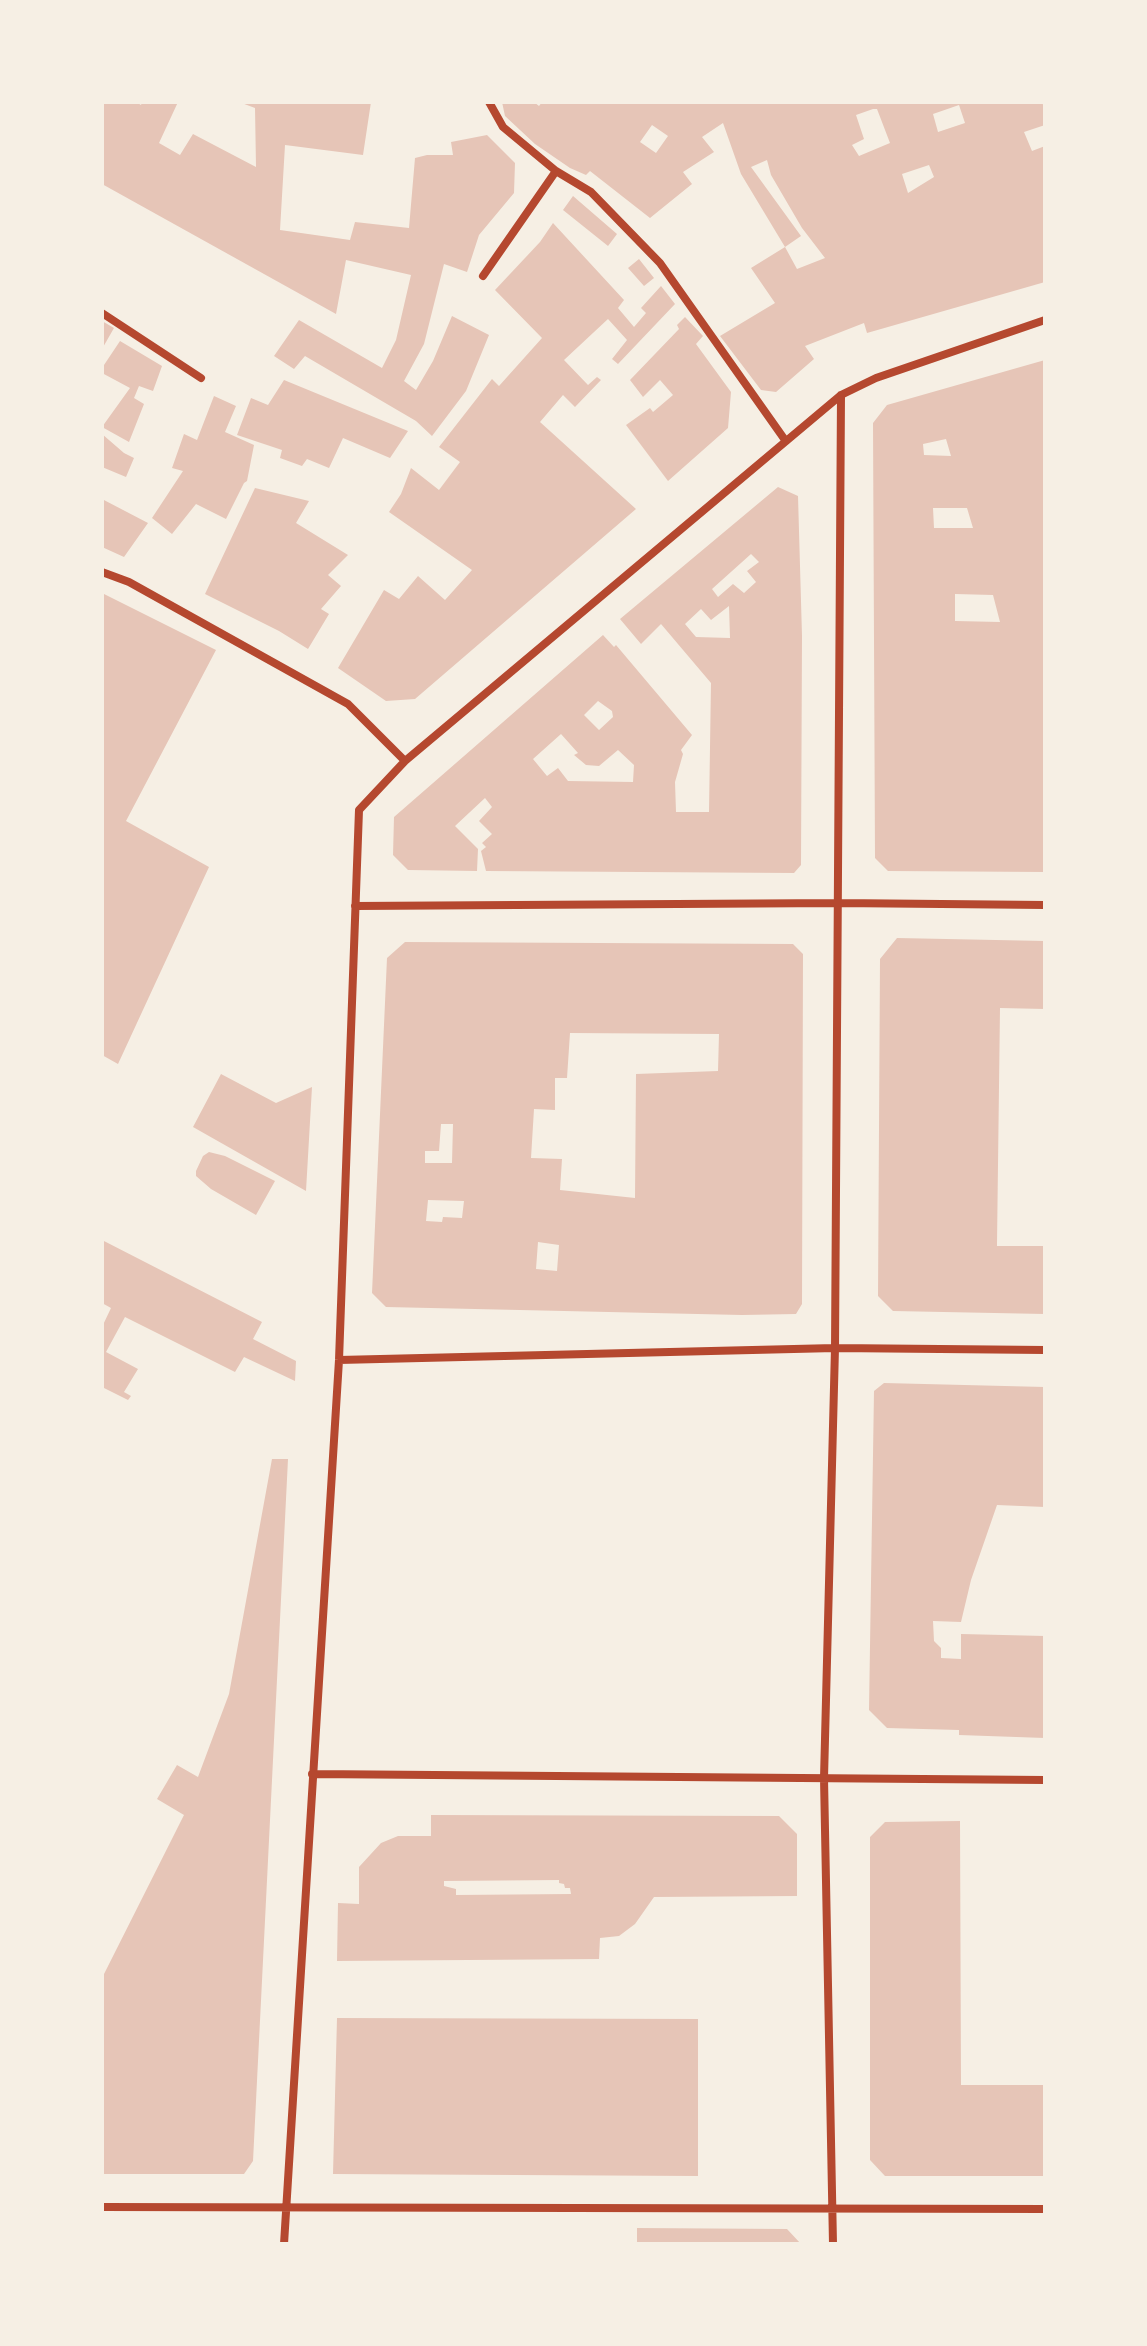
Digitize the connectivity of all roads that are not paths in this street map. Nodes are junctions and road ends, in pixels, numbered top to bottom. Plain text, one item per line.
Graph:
1 (489, 102) edge
2 (556, 171) junction
3 (483, 276) dead end
4 (102, 313) edge
5 (1045, 320) edge
6 (201, 378) dead end
7 (841, 395) junction
8 (785, 440) junction
9 (102, 572) edge
10 (405, 761) junction
11 (838, 903) junction
12 (1045, 905) edge
13 (355, 906) junction
14 (835, 1348) junction
15 (1045, 1350) edge
16 (339, 1360) junction
17 (312, 1774) junction
18 (824, 1778) junction
19 (1045, 1780) edge
20 (102, 2207) edge
21 (833, 2207) junction
22 (285, 2208) junction
23 (1045, 2209) edge
24 (284, 2244) edge
25 (833, 2244) edge

1 - 2 street
2 - 3 street
2 - 8 street
4 - 6 street
5 - 7 street
7 - 8 street
7 - 11 street
8 - 10 street
9 - 10 street
10 - 13 street
11 - 12 street
11 - 13 street
11 - 14 street
13 - 16 street
14 - 15 street
14 - 16 street
14 - 18 street
16 - 17 street
17 - 18 street
17 - 22 street
18 - 19 street
18 - 21 street
20 - 22 street
21 - 22 street
21 - 23 street
21 - 25 street
22 - 24 street

